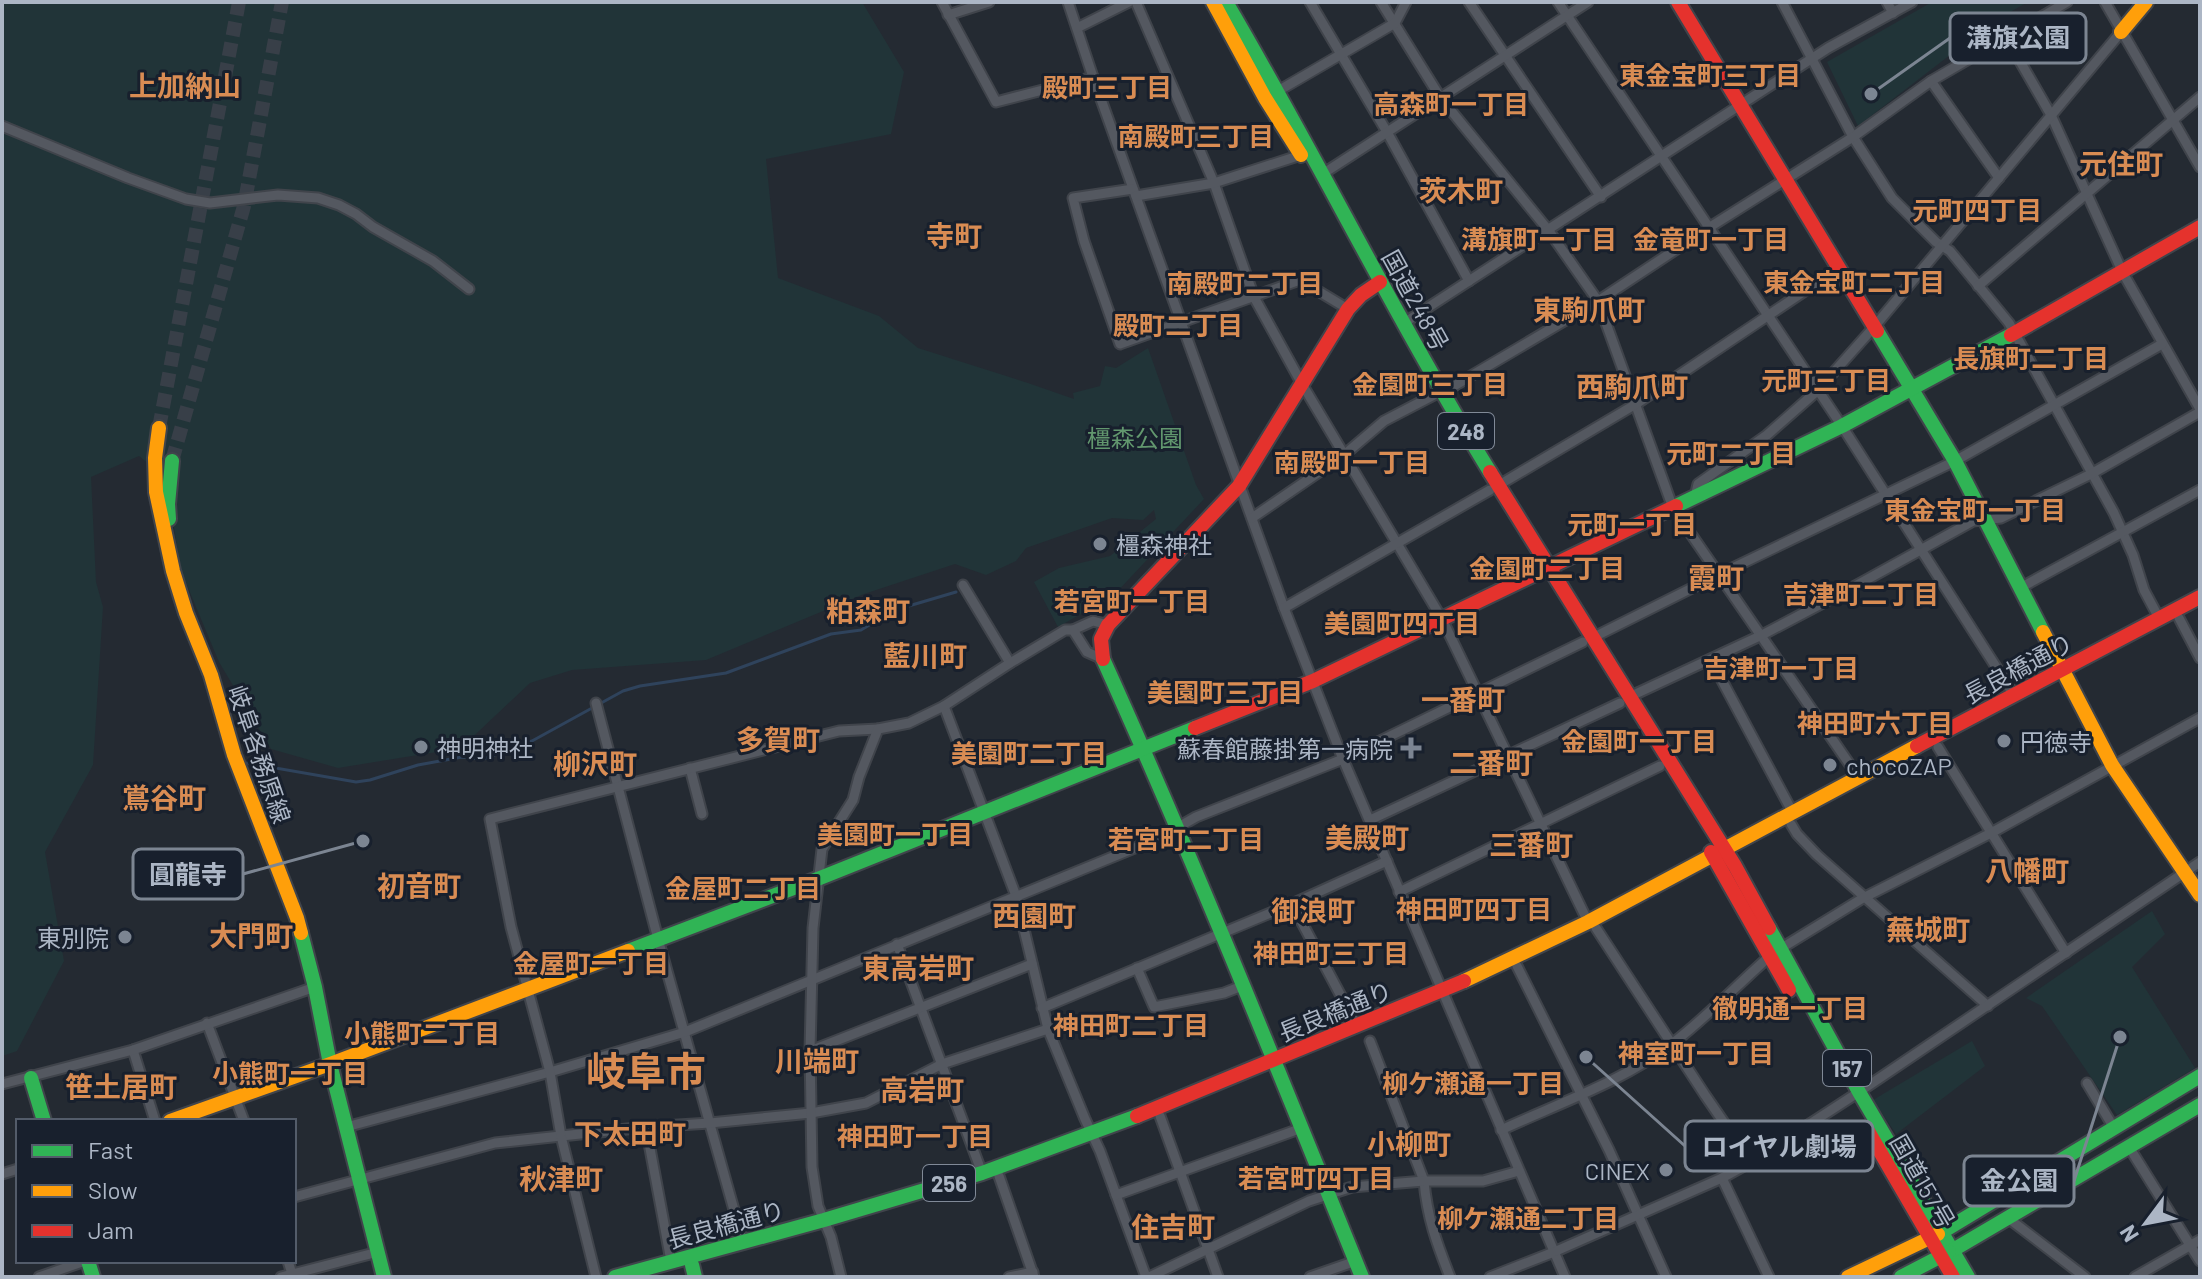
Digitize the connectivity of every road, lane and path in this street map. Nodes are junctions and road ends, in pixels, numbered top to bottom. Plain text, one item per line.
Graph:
1 (942, 2) edge
2 (989, 2) edge
3 (1068, 2) edge
4 (1129, 2) edge
5 (1136, 2) edge
6 (1213, 2) edge
7 (1226, 2) edge
8 (1310, 2) edge
9 (1381, 2) edge
10 (1406, 2) edge
11 (1469, 2) edge
12 (1558, 2) edge
13 (1588, 2) edge
14 (1678, 2) edge
15 (1782, 2) edge
16 (1887, 2) edge
17 (1912, 2) edge
18 (2067, 2) edge
19 (2105, 2) edge
20 (2146, 2) edge
21 (1893, 13) junction
22 (948, 15) junction
23 (1567, 15) junction
24 (1395, 23) junction
25 (1077, 28) junction
26 (2121, 32) junction
27 (2006, 37) junction
28 (1341, 54) junction
29 (1505, 55) junction
30 (1811, 59) junction
31 (1093, 77) junction
32 (1931, 81) junction
33 (1278, 91) junction
34 (1440, 97) junction
35 (2200, 97) edge
36 (1740, 105) junction
37 (2051, 115) junction
38 (2172, 120) junction
39 (4, 131) edge
40 (1387, 132) junction
41 (1853, 137) junction
42 (1301, 155) junction
43 (1661, 157) junction
44 (2200, 167) edge
45 (1324, 173) junction
46 (1999, 178) junction
47 (1785, 179) junction
48 (1214, 183) junction
49 (1134, 192) junction
50 (2086, 193) junction
51 (1601, 197) junction
52 (1710, 227) junction
53 (2200, 227) edge
54 (1549, 231) junction
55 (1942, 245) junction
56 (1839, 268) junction
57 (2123, 273) junction
58 (1469, 281) junction
59 (1377, 284) junction
60 (1978, 286) junction
61 (469, 289) dead end
62 (1254, 297) junction
63 (1598, 301) junction
64 (1348, 309) junction
65 (1768, 317) junction
66 (1180, 321) junction
67 (1404, 323) junction
68 (1874, 327) junction
69 (2014, 333) junction
70 (2162, 344) junction
71 (1302, 384) junction
72 (1912, 390) junction
73 (1817, 391) junction
74 (1438, 394) junction
75 (1636, 404) junction
76 (2056, 405) junction
77 (2200, 411) edge
78 (1842, 426) junction
79 (159, 428) tunnel mouth
80 (1344, 455) junction
81 (172, 461) tunnel mouth
82 (1955, 461) junction
83 (2091, 474) junction
84 (1239, 486) junction
85 (1494, 488) junction
86 (2200, 490) edge
87 (1885, 495) junction
88 (1695, 497) junction
89 (1673, 508) junction
90 (1252, 518) junction
91 (1987, 519) junction
92 (2123, 533) junction
93 (1396, 544) junction
94 (1920, 549) junction
95 (1545, 570) junction
96 (173, 571) junction
97 (1720, 574) junction
98 (963, 585) dead end
99 (2020, 588) junction
100 (2200, 597) edge
101 (2200, 607) edge
102 (1284, 608) junction
103 (2159, 618) junction
104 (2179, 618) junction
105 (1442, 619) junction
106 (1108, 625) junction
107 (1073, 630) junction
108 (1762, 635) junction
109 (1587, 640) junction
110 (2200, 658) edge
111 (1103, 659) junction
112 (1711, 660) junction
113 (1010, 663) junction
114 (2065, 672) junction
115 (1313, 681) junction
116 (1477, 693) junction
117 (2014, 695) junction
118 (1625, 700) junction
119 (596, 703) dead end
120 (944, 706) junction
121 (2200, 718) edge
122 (878, 729) junction
123 (1938, 747) junction
124 (1143, 748) junction
125 (1507, 756) junction
126 (1343, 759) junction
127 (2112, 765) junction
128 (1660, 766) junction
129 (690, 768) junction
130 (1859, 778) junction
131 (619, 786) junction
132 (983, 812) junction
133 (702, 814) dead end
134 (1792, 819) junction
135 (1370, 820) junction
136 (1540, 824) junction
137 (1176, 828) junction
138 (1991, 833) junction
139 (1722, 856) junction
140 (1387, 861) junction
141 (2200, 862) edge
142 (2184, 872) junction
143 (820, 878) junction
144 (1399, 892) junction
145 (2200, 895) edge
146 (1016, 896) junction
147 (1863, 898) junction
148 (1292, 904) junction
149 (1592, 925) junction
150 (1220, 933) junction
151 (658, 939) junction
152 (897, 944) junction
153 (1775, 952) junction
154 (2066, 953) junction
155 (1032, 964) junction
156 (1517, 966) junction
157 (1137, 968) junction
158 (813, 980) junction
159 (1242, 986) junction
160 (315, 987) junction
161 (528, 989) junction
162 (1444, 995) junction
163 (920, 1006) junction
164 (1988, 1006) junction
165 (1042, 1008) junction
166 (207, 1023) junction
167 (1357, 1026) junction
168 (1048, 1029) junction
169 (685, 1032) junction
170 (1370, 1041) dead end
171 (1672, 1044) junction
172 (133, 1050) junction
173 (810, 1051) junction
174 (330, 1064) junction
175 (942, 1064) junction
176 (1276, 1064) junction
177 (550, 1072) junction
178 (2200, 1076) edge
179 (31, 1078) junction
180 (2087, 1083) dead end
181 (2, 1084) edge
182 (1581, 1094) junction
183 (1854, 1094) junction
184 (236, 1098) junction
185 (2200, 1105) edge
186 (811, 1113) junction
187 (1160, 1116) junction
188 (43, 1119) edge
189 (154, 1119) edge
190 (176, 1119) edge
191 (243, 1119) edge
192 (710, 1123) junction
193 (346, 1127) junction
194 (646, 1127) junction
195 (1302, 1128) junction
196 (2114, 1128) junction
197 (1501, 1130) junction
198 (561, 1136) junction
199 (1093, 1137) junction
200 (2129, 1147) junction
201 (1751, 1162) junction
202 (1519, 1171) junction
203 (1181, 1172) junction
204 (982, 1173) junction
205 (999, 1176) junction
206 (1722, 1178) junction
207 (359, 1179) junction
208 (1424, 1181) junction
209 (1328, 1194) junction
210 (1116, 1195) junction
211 (296, 1196) edge
212 (1639, 1213) junction
213 (2008, 1218) junction
214 (826, 1224) junction
215 (1936, 1235) junction
216 (743, 1242) junction
217 (2195, 1243) edge
218 (1208, 1249) junction
219 (378, 1252) junction
220 (1554, 1252) junction
221 (1947, 1254) junction
222 (671, 1261) junction
223 (1356, 1261) junction
224 (2200, 1261) edge
225 (80, 1263) edge
226 (694, 1271) edge
227 (1034, 1274) edge
228 (1665, 1274) edge
229 (292, 1275) edge
230 (39, 1277) edge
231 (281, 1277) edge
232 (384, 1277) edge
233 (596, 1277) edge
234 (615, 1277) edge
235 (654, 1277) edge
236 (841, 1277) edge
237 (1009, 1277) edge
238 (1147, 1277) edge
239 (1218, 1277) edge
240 (1310, 1277) edge
241 (1362, 1277) edge
242 (1450, 1277) edge
243 (1490, 1277) edge
244 (1565, 1277) edge
245 (1652, 1277) edge
246 (1769, 1277) edge
247 (1848, 1277) edge
248 (1901, 1277) edge
249 (1953, 1277) edge
250 (1968, 1277) edge
251 (2085, 1277) edge
252 (2135, 1277) edge

1 - 22 street
2 - 22 street
3 - 25 street
4 - 25 street
5 - 48 street
6 - 42 main road, 国道248号 / 248
7 - 33 main road, 国道248号 / 248
8 - 28 street
9 - 24 street
10 - 24 street
11 - 29 street
12 - 23 street
13 - 23 street
14 - 36 main road
15 - 30 street
16 - 21 street
17 - 21 street
18 - 27 street
19 - 26 street
20 - 26 main road
21 - 30 street
22 - 31 street
23 - 29 street
23 - 43 street
24 - 28 street
24 - 34 street
25 - 31 street
26 - 37 street
26 - 38 street
27 - 32 street
27 - 37 street
28 - 33 street
28 - 40 street
29 - 34 street
29 - 51 street
30 - 36 street
30 - 41 street
31 - 49 street
32 - 41 street
32 - 46 street
33 - 45 main road, 国道248号 / 248
34 - 40 street
34 - 54 street
35 - 38 street
36 - 43 street
36 - 47 main road
37 - 46 street
37 - 50 street
38 - 44 street
38 - 50 street
39 - 61 street
40 - 45 street
40 - 58 street
41 - 47 street
41 - 55 street
42 - 48 street
42 - 59 main road, 国道248号 / 248
43 - 51 street
43 - 52 street
45 - 59 main road, 国道248号 / 248
46 - 55 street
47 - 52 street
47 - 56 main road
48 - 49 street
48 - 62 street
49 - 66 street
49 - 66 street
50 - 57 street
50 - 60 street
51 - 54 street
52 - 63 street
52 - 65 street
53 - 57 main road
54 - 58 street
54 - 63 street
55 - 60 street
55 - 68 street
56 - 65 street
56 - 68 main road
57 - 69 main road
57 - 70 street
58 - 67 street
59 - 64 main road
59 - 67 main road, 国道248号 / 248
59 - 74 main road, 国道248号 / 248
60 - 69 street
62 - 64 street
62 - 66 street
62 - 71 street
63 - 74 street
63 - 75 street
64 - 71 main road
65 - 73 street
65 - 75 street
66 - 84 street
67 - 74 main road, 国道248号 / 248
68 - 72 main road
68 - 73 street
69 - 72 main road
69 - 76 street
70 - 76 street
70 - 77 street
71 - 80 street
71 - 84 main road
72 - 78 main road
72 - 82 main road
73 - 78 street
73 - 88 street
74 - 80 street
74 - 85 main road, 国道248号 / 248
75 - 85 street
75 - 89 street
76 - 82 street
76 - 83 street
77 - 83 street
78 - 87 street
78 - 88 main road
79 - 96 main road, 岐阜各務原線
80 - 90 street
80 - 93 street
81 - 96 main road, 岐阜各務原線
82 - 87 street
82 - 91 main road
83 - 91 street
83 - 92 street
84 - 90 street
84 - 106 main road
85 - 93 street
85 - 95 main road, 国道248号 / 248
86 - 92 street
87 - 94 street
87 - 97 street
88 - 89 main road
89 - 95 main road
89 - 97 street
90 - 102 street
91 - 94 street
91 - 99 main road
92 - 99 street
92 - 103 street
93 - 102 street
93 - 105 street
94 - 108 street
94 - 117 street
95 - 105 main road
95 - 109 main road, 国道248号 / 248
96 - 160 main road, 岐阜各務原線
97 - 108 street
97 - 109 street
98 - 113 street
99 - 114 main road
100 - 103 main road, 長良橋通り
101 - 104 main road, 長良橋通り
102 - 115 street
103 - 114 main road, 長良橋通り
104 - 110 street
104 - 114 main road, 長良橋通り
105 - 115 main road
105 - 116 street
106 - 107 street
106 - 111 main road
107 - 111 street
107 - 113 street
108 - 112 street
108 - 130 street
109 - 116 street
109 - 118 main road, 国道248号 / 248
111 - 124 main road
112 - 118 street
112 - 134 street
113 - 120 street
114 - 117 main road, 長良橋通り
114 - 123 main road, 長良橋通り
114 - 127 main road
115 - 124 main road
115 - 126 street
116 - 125 street
116 - 126 street
117 - 130 main road, 長良橋通り
118 - 125 street
118 - 128 main road, 国道248号 / 248
118 - 139 main road, 国道248号 / 248
119 - 131 street
120 - 122 street
120 - 132 street
121 - 127 street
122 - 129 street
122 - 143 street
123 - 134 main road, 長良橋通り
123 - 138 street
124 - 132 main road
124 - 137 main road
125 - 135 street
125 - 136 street
126 - 135 street
126 - 137 street
127 - 138 street
127 - 142 main road
128 - 136 street
128 - 139 main road, 国道248号 / 248
129 - 131 street
129 - 133 street
130 - 134 main road, 長良橋通り
131 - 151 street
131 - 161 street
132 - 143 main road
132 - 146 street
134 - 139 main road, 長良橋通り
134 - 147 street
135 - 140 street
136 - 144 street
136 - 149 street
137 - 146 street
137 - 150 main road
138 - 147 street
138 - 154 street
139 - 149 main road, 長良橋通り / 256
139 - 153 main road, 国道157号 / 157
140 - 144 street
140 - 148 street
141 - 142 street
142 - 145 main road
142 - 154 street
143 - 151 main road
143 - 158 street
144 - 162 street
146 - 152 street
146 - 155 street
147 - 153 street
147 - 164 street
148 - 150 street
148 - 167 street
149 - 156 main road, 長良橋通り / 256
149 - 162 main road, 長良橋通り / 256
149 - 171 street
150 - 157 street
150 - 159 main road
151 - 161 main road
151 - 169 street
152 - 158 street
152 - 163 street
153 - 171 street
153 - 183 main road, 国道157号 / 157
154 - 164 street
155 - 163 street
155 - 165 street
156 - 162 main road, 長良橋通り / 256
156 - 182 street
157 - 159 street
157 - 165 street
158 - 169 street
158 - 173 street
159 - 176 main road
160 - 166 street
160 - 174 main road, 岐阜各務原線
161 - 174 main road
161 - 177 street
162 - 167 main road, 長良橋通り / 256
162 - 176 main road, 長良橋通り / 256
162 - 197 street
163 - 173 street
163 - 175 street
164 - 183 street
165 - 168 street
166 - 172 street
166 - 184 street
167 - 176 main road, 長良橋通り / 256
168 - 175 street
168 - 199 street
169 - 177 street
169 - 192 street
170 - 208 street
171 - 182 street
171 - 201 street
172 - 179 street
172 - 189 street
173 - 186 street
174 - 184 main road
174 - 193 main road, 岐阜各務原線
175 - 186 street
175 - 204 street
176 - 187 main road, 長良橋通り / 256
176 - 195 main road
176 - 199 main road, 長良橋通り / 256
177 - 193 street
177 - 198 street
178 - 196 main road
179 - 181 street
179 - 188 main road
180 - 196 street
182 - 197 street
182 - 212 street
183 - 201 street
183 - 215 main road, 国道157号 / 157
184 - 190 main road
184 - 191 street
185 - 200 main road
186 - 192 street
186 - 214 street
187 - 199 main road, 長良橋通り / 256
187 - 203 street
192 - 194 street
192 - 216 street
193 - 207 main road, 岐阜各務原線
194 - 198 street
194 - 222 street
195 - 203 street
195 - 209 main road
196 - 215 main road
197 - 202 street
198 - 207 street
198 - 233 street
199 - 204 main road, 長良橋通り / 256
199 - 205 main road, 長良橋通り / 256
199 - 210 street
200 - 213 main road
200 - 217 street
201 - 206 street
202 - 208 street
202 - 220 street
203 - 210 street
203 - 218 street
204 - 214 main road, 長良橋通り / 256
205 - 214 main road, 長良橋通り / 256
205 - 227 street
206 - 212 street
206 - 246 street
207 - 211 street
207 - 219 main road, 岐阜各務原線
208 - 209 street
208 - 242 street
209 - 218 street
209 - 223 main road
210 - 238 street
212 - 220 street
212 - 228 street
213 - 221 main road
213 - 251 street
214 - 216 main road, 長良橋通り / 256
214 - 226 main road, 長良橋通り / 256
214 - 236 street
215 - 221 main road, 国道157号 / 157
215 - 247 main road
216 - 222 main road, 長良橋通り / 256
217 - 224 street
217 - 252 street
218 - 238 street
218 - 239 street
219 - 229 street
219 - 232 main road, 岐阜各務原線
220 - 243 street
220 - 244 street
221 - 248 main road
221 - 249 main road, 国道157号 / 157
221 - 250 main road, 国道157号 / 157
222 - 234 main road, 長良橋通り / 256
223 - 240 street
223 - 241 main road
225 - 230 street
226 - 235 main road, 長良橋通り / 256
227 - 237 street
228 - 245 street
229 - 231 street

